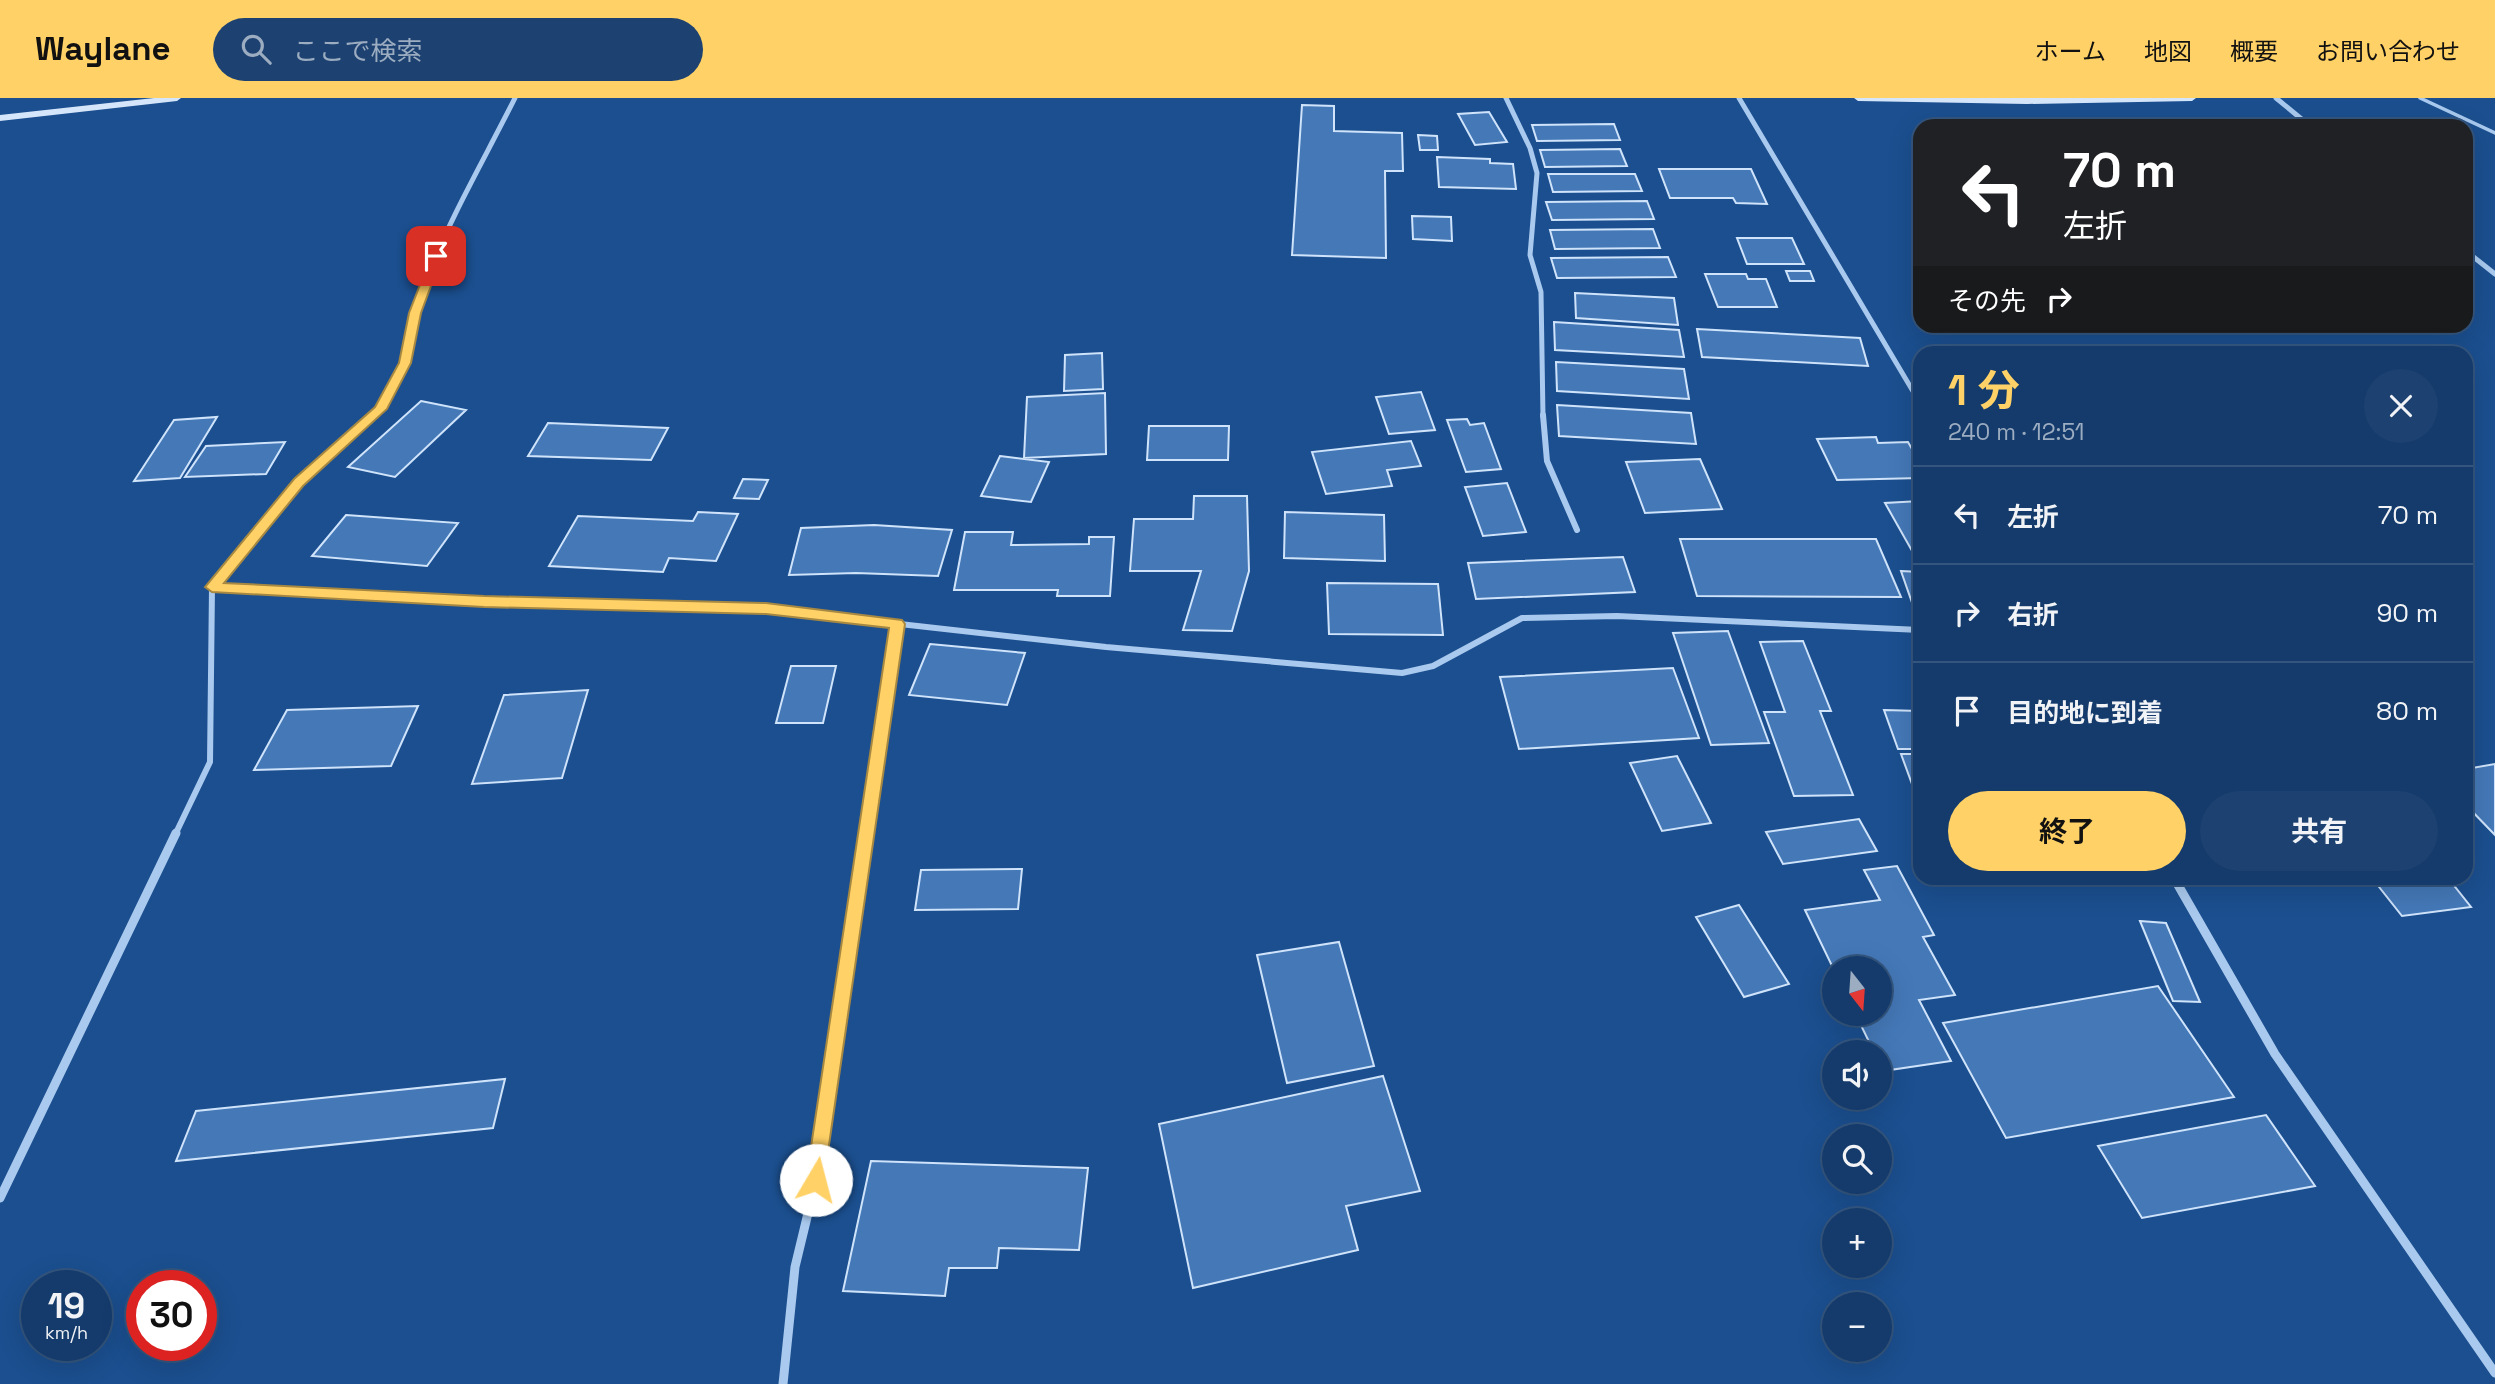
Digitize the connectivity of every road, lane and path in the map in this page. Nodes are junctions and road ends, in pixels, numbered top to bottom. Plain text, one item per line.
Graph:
1 (177, 98) edge
2 (515, 98) edge
3 (1506, 98) edge
4 (1739, 98) edge
5 (1858, 98) edge
6 (1878, 98) edge
7 (2193, 98) edge
8 (2276, 98) edge
9 (2420, 98) edge
10 (0, 118) edge
11 (2302, 119) edge
12 (2465, 119) edge
13 (2473, 123) edge
14 (2495, 133) edge
15 (2473, 257) edge
16 (2495, 274) edge
17 (1913, 391) edge
18 (1577, 530) dead end
19 (212, 587) junction
20 (897, 624) junction
21 (1913, 630) edge
22 (2178, 885) edge
23 (0, 1199) edge
24 (2495, 1373) edge
25 (783, 1384) edge

1 - 10 main road
2 - 19 street
3 - 18 street
4 - 17 street
5 - 6 main road
6 - 7 main road
8 - 11 street
9 - 12 lane
13 - 14 lane
15 - 16 street
19 - 20 street
19 - 23 street
20 - 21 street
20 - 25 street
22 - 24 street

